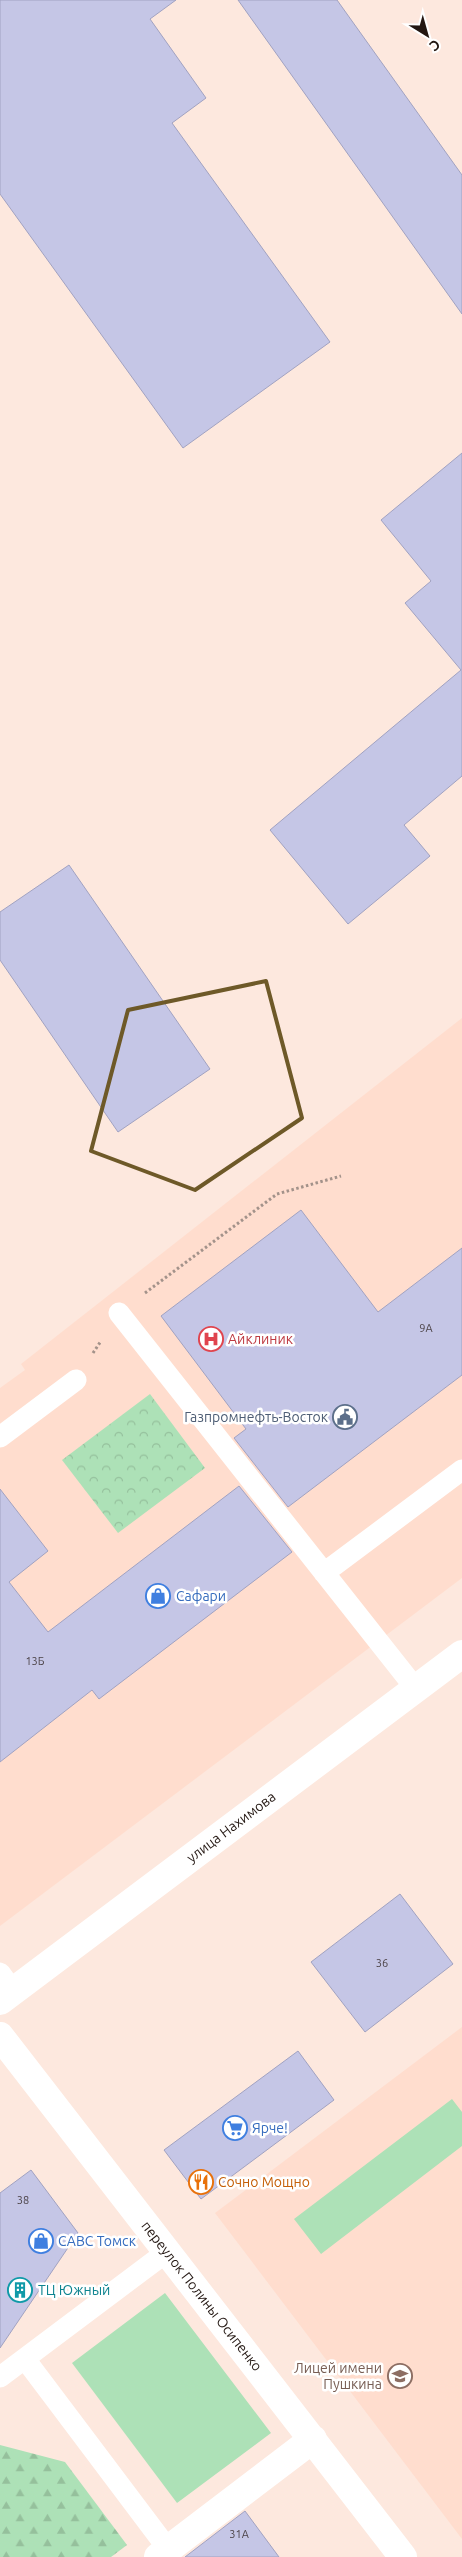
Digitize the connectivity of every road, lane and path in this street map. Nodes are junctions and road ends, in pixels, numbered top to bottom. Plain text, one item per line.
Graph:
1 (341, 1176) dead end
2 (119, 1314) junction
3 (76, 1380) joint
4 (0, 1437) edge
5 (462, 1470) edge
6 (324, 1573) junction
7 (462, 1654) edge
8 (416, 1689) junction
9 (4, 1988) edge
10 (0, 2036) edge
11 (168, 2251) junction
12 (25, 2359) junction
13 (0, 2377) edge
14 (313, 2440) junction
15 (163, 2553) edge
16 (403, 2557) edge

1 - 2 path
2 - 3 path
2 - 6 lane
3 - 4 lane
5 - 6 lane
6 - 8 lane
7 - 8 street, улица Нахимова
8 - 9 street, улица Нахимова
10 - 11 street, переулок Полины Осипенко
11 - 12 lane
11 - 14 street, переулок Полины Осипенко
12 - 13 lane
12 - 15 lane
14 - 15 street
14 - 16 street, переулок Полины Осипенко

